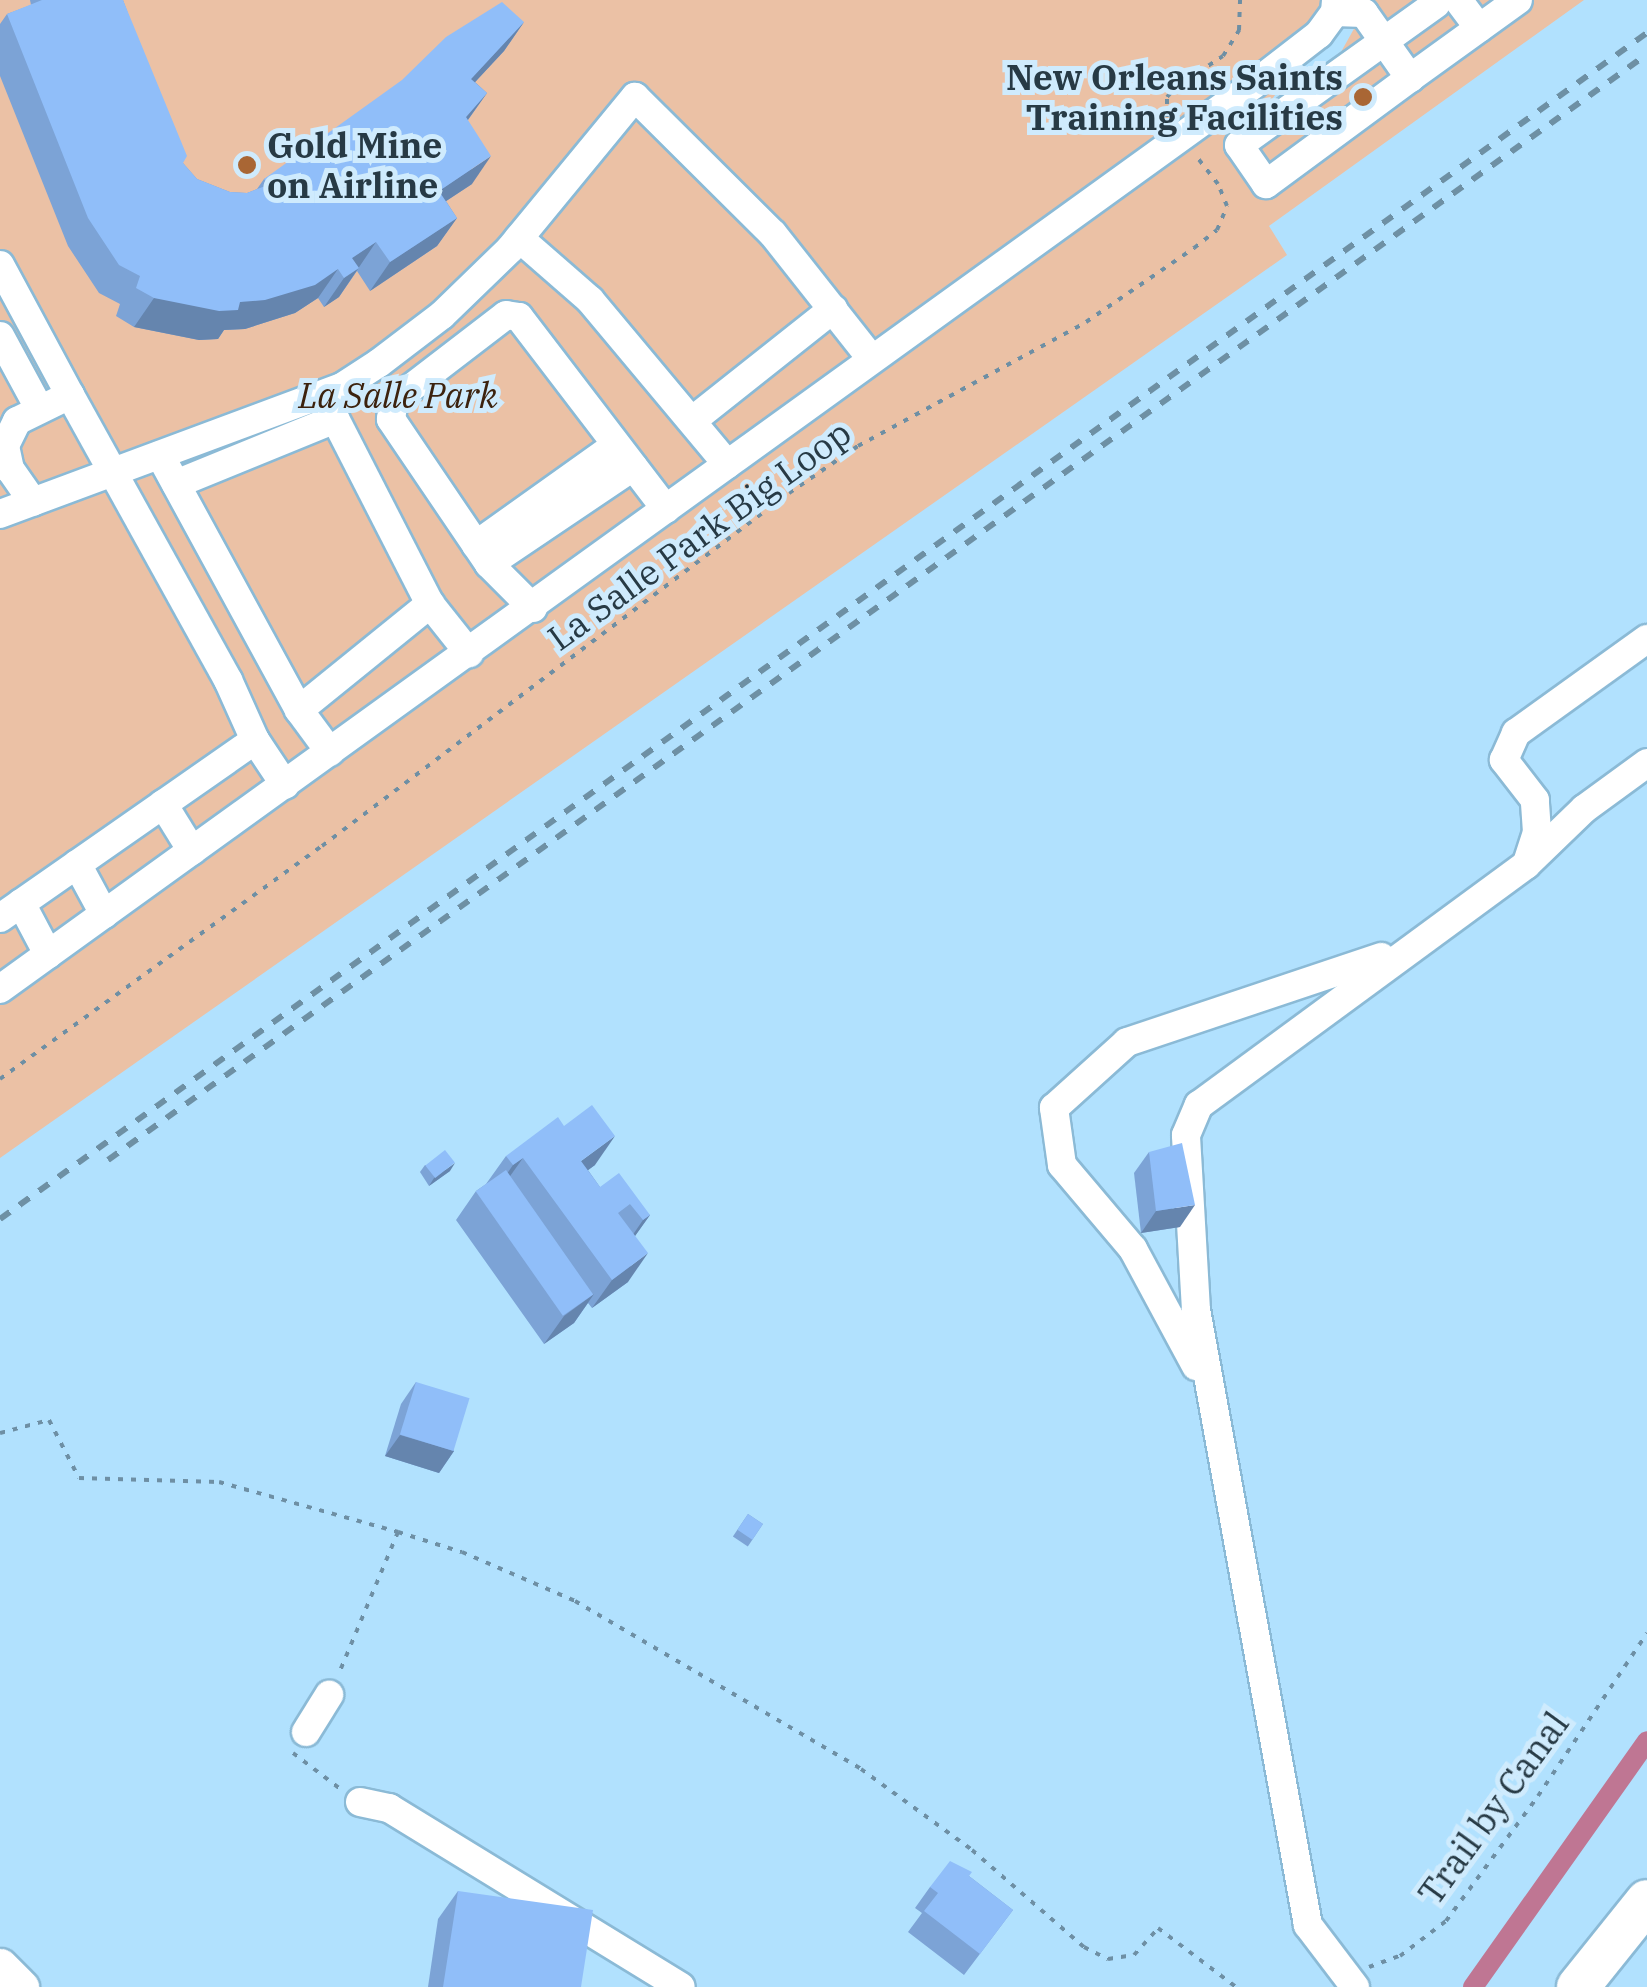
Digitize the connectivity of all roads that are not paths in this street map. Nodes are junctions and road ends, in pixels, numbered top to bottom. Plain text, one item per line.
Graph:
1 (1518, 0) edge
2 (1447, 2) edge
3 (1336, 6) edge
4 (1479, 28) junction
5 (1384, 41) junction
6 (1410, 78) junction
7 (519, 238) junction
8 (0, 264) edge
9 (833, 309) junction
10 (0, 336) edge
11 (871, 358) junction
12 (70, 395) junction
13 (329, 407) junction
14 (39, 408) junction
15 (694, 420) junction
16 (160, 454) junction
17 (624, 456) junction
18 (728, 464) junction
19 (114, 471) junction
20 (176, 484) junction
21 (33, 502) junction
22 (666, 510) junction
23 (0, 514) edge
24 (483, 555) junction
25 (430, 604) junction
26 (533, 608) junction
27 (1647, 638) edge
28 (469, 653) junction
29 (299, 710) junction
30 (255, 740) junction
31 (330, 752) junction
32 (1647, 764) edge
33 (284, 785) junction
34 (163, 804) junction
35 (192, 851) junction
36 (77, 864) junction
37 (1526, 865) junction
38 (10, 910) edge
39 (104, 914) junction
40 (1415, 944) junction
41 (48, 954) junction
42 (0, 989) edge
43 (1213, 1404) junction
44 (330, 1695) road end
45 (306, 1732) road end
46 (360, 1802) road end
47 (1647, 1901) edge
48 (0, 1966) edge
49 (1350, 1981) edge
50 (21, 1987) edge
51 (681, 1987) edge
52 (1578, 1987) edge

1 - 4 street
2 - 4 street
2 - 5 street
3 - 5 street
3 - 11 street
4 - 6 street
5 - 6 street
5 - 6 street
7 - 9 street
7 - 13 street
7 - 15 street
8 - 12 street
9 - 11 street
9 - 15 street
10 - 14 street
11 - 18 street
12 - 14 street
12 - 19 street
13 - 16 street
13 - 20 street
13 - 25 street
14 - 21 street
15 - 18 street
16 - 19 street
16 - 20 street
17 - 22 street
17 - 24 street
17 - 24 street
18 - 22 street
19 - 21 street
19 - 30 street
20 - 29 street
21 - 23 street
22 - 26 street
24 - 26 street
25 - 28 street
25 - 29 street
26 - 28 street
27 - 37 street
28 - 31 street
29 - 31 street
30 - 33 street
30 - 34 street
31 - 33 street
32 - 37 street
33 - 35 street
34 - 35 street
34 - 36 street
35 - 39 street
36 - 38 street
36 - 39 street
37 - 40 street
38 - 41 street
39 - 41 street
40 - 43 street
40 - 43 street
41 - 42 street
43 - 49 street
44 - 45 street
46 - 51 street
47 - 52 highway
48 - 50 main road

